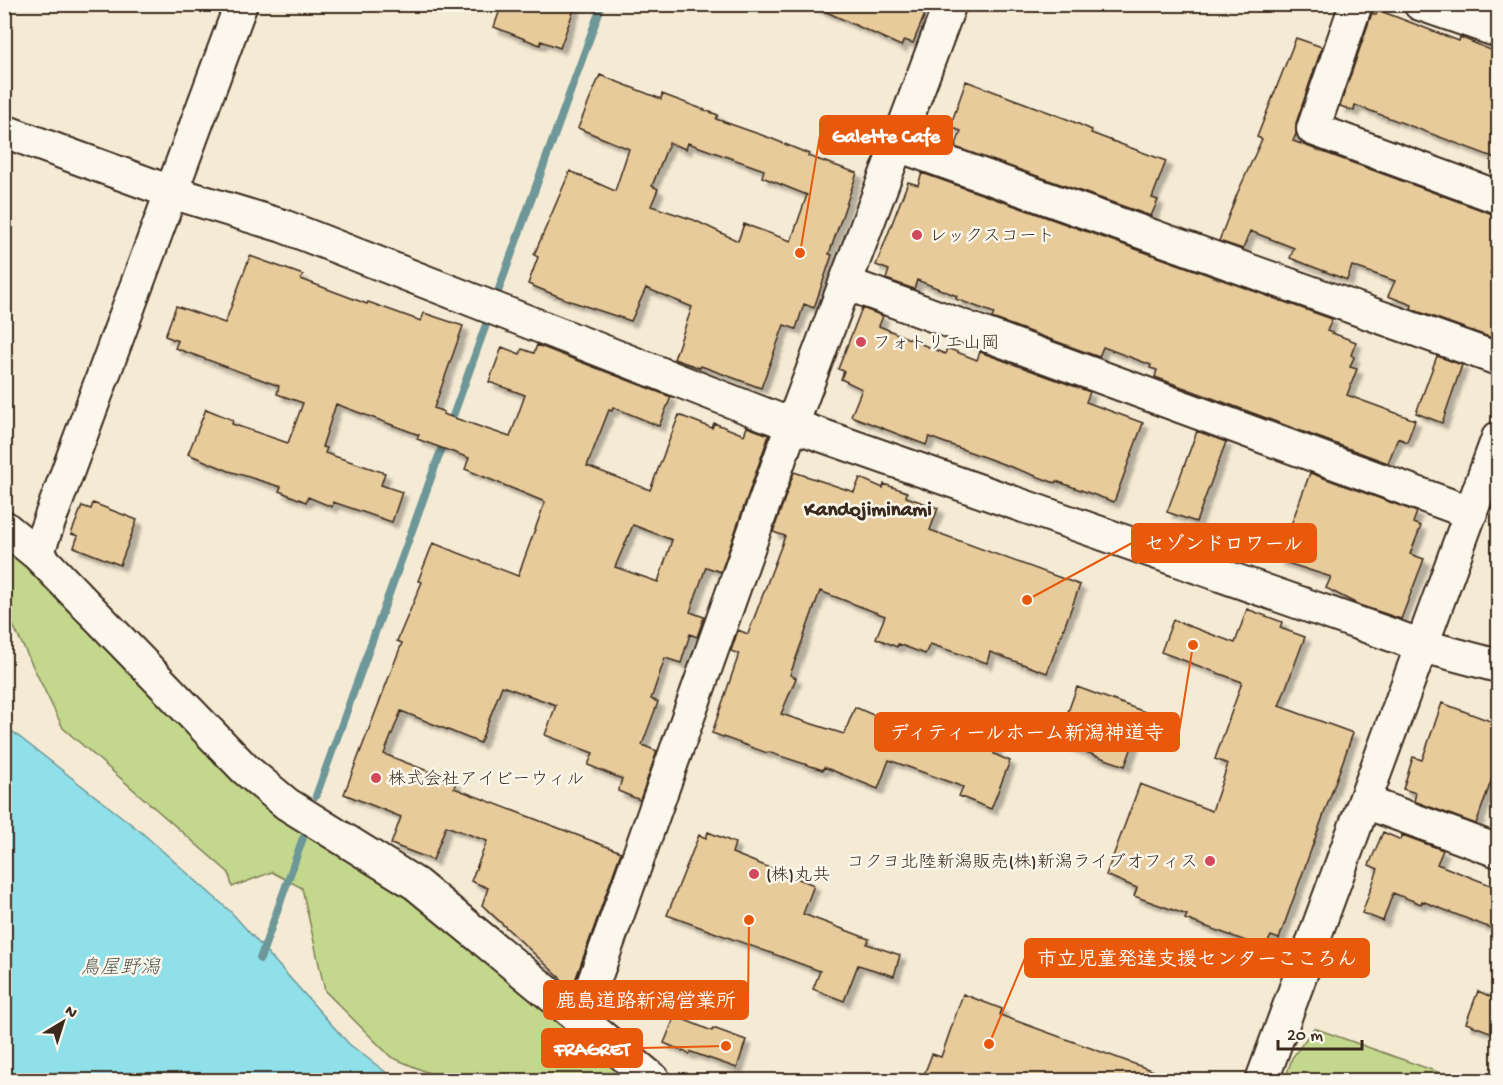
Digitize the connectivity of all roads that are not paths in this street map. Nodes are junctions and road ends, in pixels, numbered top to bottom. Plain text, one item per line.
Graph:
1 (241, 4) edge
2 (950, 4) edge
3 (1356, 4) edge
4 (1420, 4) edge
5 (1498, 31) edge
6 (4, 131) edge
7 (897, 145) junction
8 (171, 192) junction
9 (1498, 197) edge
10 (845, 283) junction
11 (1498, 358) edge
12 (792, 425) junction
13 (1498, 438) edge
14 (1471, 513) junction
15 (4, 526) edge
16 (37, 554) junction
17 (1423, 646) junction
18 (1498, 666) edge
19 (1365, 802) junction
20 (1498, 851) edge
21 (581, 1018) junction
22 (654, 1080) edge
23 (1262, 1080) edge

1 - 8 street
2 - 7 street
3 - 9 street
4 - 5 street
6 - 8 street
7 - 10 street
7 - 11 street
8 - 12 street
8 - 16 street
10 - 12 street
10 - 14 street
12 - 17 street
12 - 21 street
13 - 14 street
14 - 17 street
15 - 16 street
16 - 21 street
17 - 18 street
17 - 19 street
19 - 20 street
19 - 23 street
21 - 22 street

